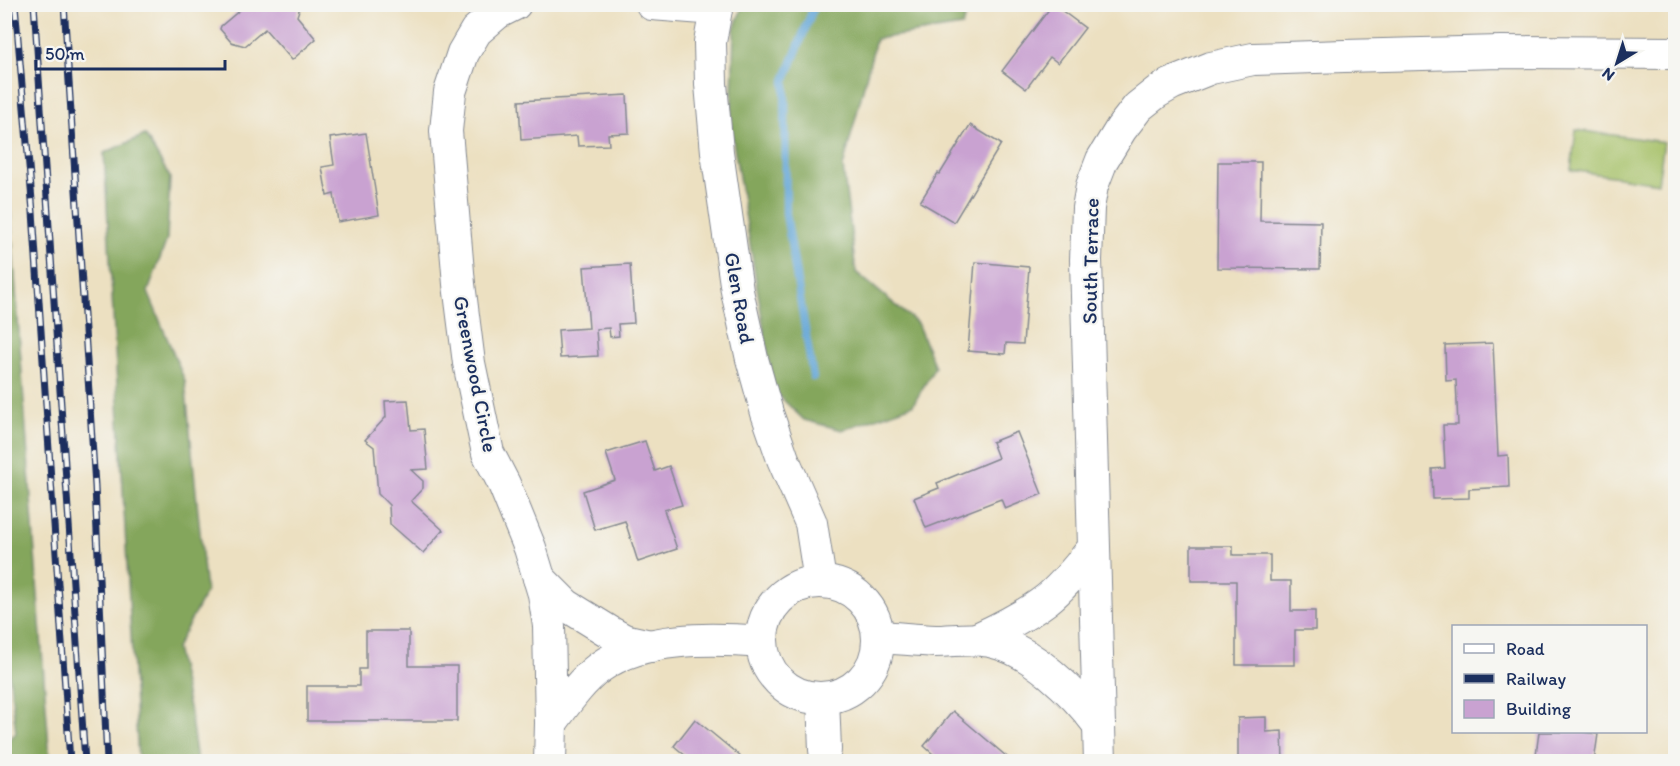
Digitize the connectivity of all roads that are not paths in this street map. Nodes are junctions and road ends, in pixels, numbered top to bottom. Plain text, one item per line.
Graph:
1 (515, 4) edge
2 (652, 4) edge
3 (716, 7) edge
4 (1676, 53) edge
5 (1093, 549) junction
6 (539, 578) junction
7 (820, 581) junction
8 (879, 637) junction
9 (977, 639) junction
10 (762, 642) junction
11 (651, 646) junction
12 (823, 698) junction
13 (551, 723) junction
14 (1099, 725) junction
15 (825, 750) dead end
16 (550, 762) edge
17 (1100, 762) edge

1 - 6 street, Greenwood Circle
2 - 3 street
3 - 7 street, Glen Road
4 - 5 street, South Terrace
5 - 9 street
5 - 14 street, South Terrace
6 - 11 street
6 - 13 street, Greenwood Circle
7 - 8 street
7 - 10 street
8 - 9 street
8 - 12 street
9 - 14 street
10 - 11 street
10 - 12 street
11 - 13 street
12 - 15 street
13 - 16 street, Greenwood Circle
14 - 17 street, South Terrace

